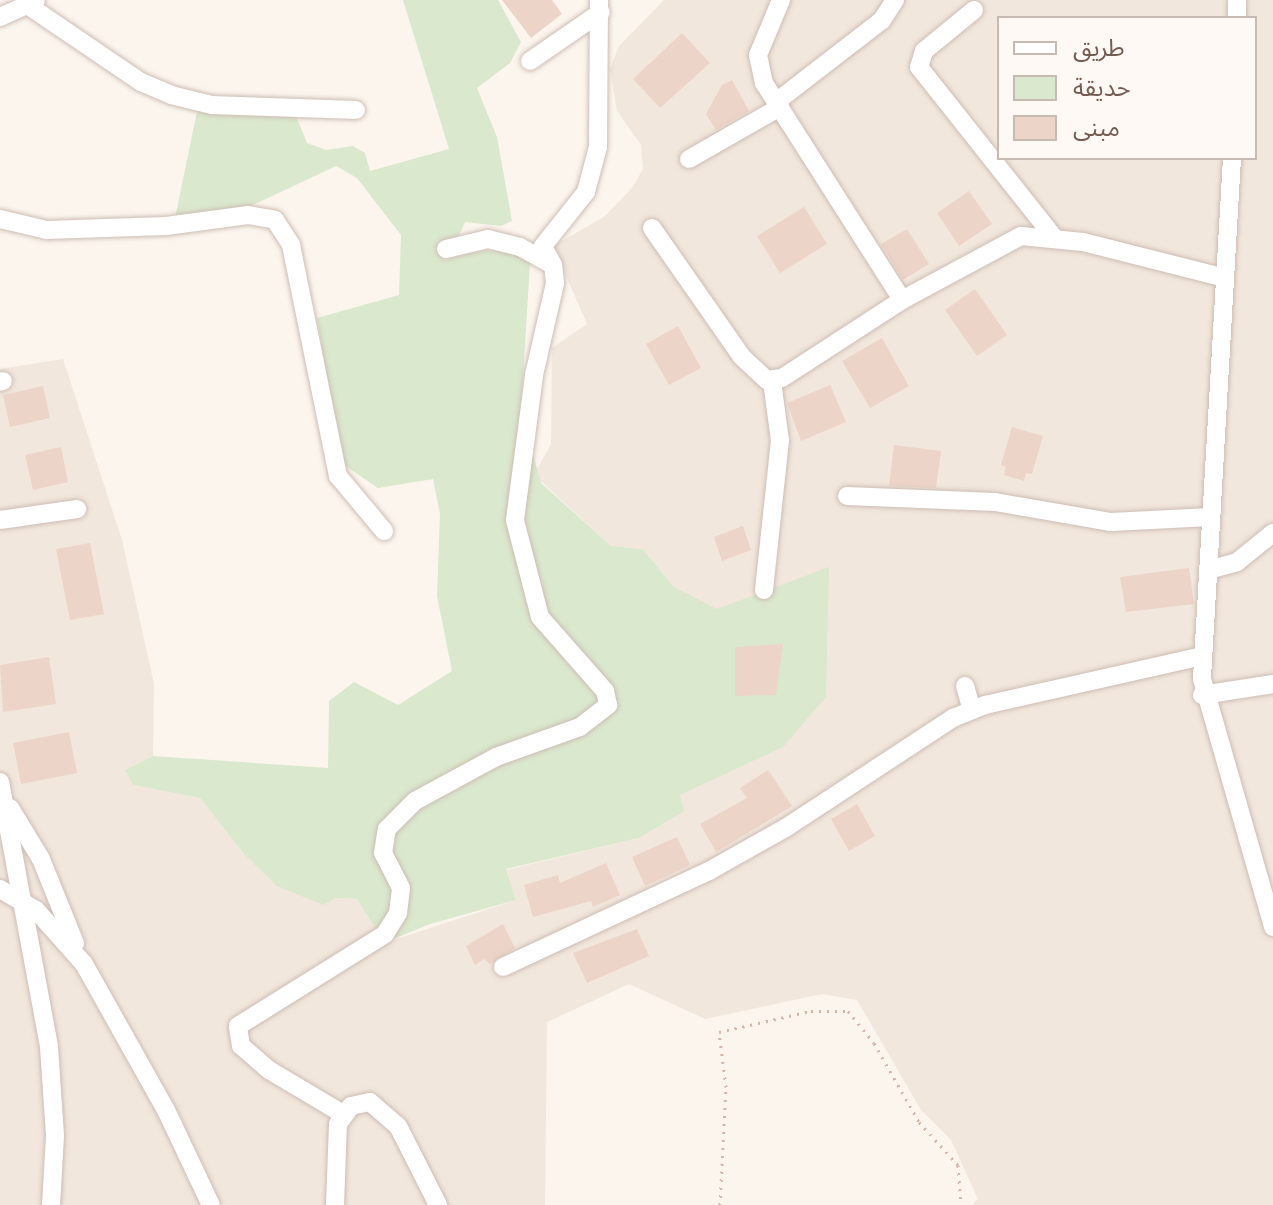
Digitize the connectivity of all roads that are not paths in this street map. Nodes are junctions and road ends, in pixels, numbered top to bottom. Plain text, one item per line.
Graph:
1 (781, 0) edge
2 (895, 0) edge
3 (34, 3) edge
4 (600, 6) edge
5 (974, 10) dead end
6 (0, 17) edge
7 (530, 61) dead end
8 (778, 104) junction
9 (356, 110) dead end
10 (689, 159) dead end
11 (1232, 160) edge
12 (0, 219) edge
13 (652, 228) dead end
14 (1053, 236) junction
15 (446, 249) dead end
16 (553, 265) junction
17 (1225, 278) junction
18 (902, 300) junction
19 (772, 381) junction
20 (847, 496) dead end
21 (77, 509) dead end
22 (1211, 517) junction
23 (0, 520) edge
24 (384, 531) dead end
25 (1273, 533) edge
26 (1208, 570) junction
27 (764, 590) dead end
28 (1202, 656) junction
29 (1273, 684) edge
30 (965, 686) dead end
31 (1202, 695) junction
32 (972, 710) junction
33 (2, 791) edge
34 (0, 889) edge
35 (21, 900) junction
36 (1273, 927) edge
37 (84, 964) junction
38 (503, 967) dead end
39 (343, 1114) junction
40 (51, 1205) edge
41 (211, 1205) edge
42 (335, 1205) edge
43 (438, 1205) edge

1 - 8 street
2 - 8 street
3 - 6 street
3 - 9 street
4 - 7 street
4 - 16 street
5 - 14 street
8 - 10 street
8 - 18 street
11 - 17 street
12 - 24 street
13 - 19 street
14 - 17 street
14 - 18 street
15 - 16 street
16 - 39 street
17 - 22 street
18 - 19 street
19 - 27 street
20 - 22 street
21 - 23 street
22 - 26 street
25 - 26 street
26 - 28 street
28 - 31 street
28 - 32 street
29 - 31 street
30 - 32 street
31 - 36 street
32 - 38 street
33 - 35 street
33 - 37 street
34 - 35 street
35 - 37 street
35 - 40 street
37 - 41 street
39 - 42 street
39 - 43 street

